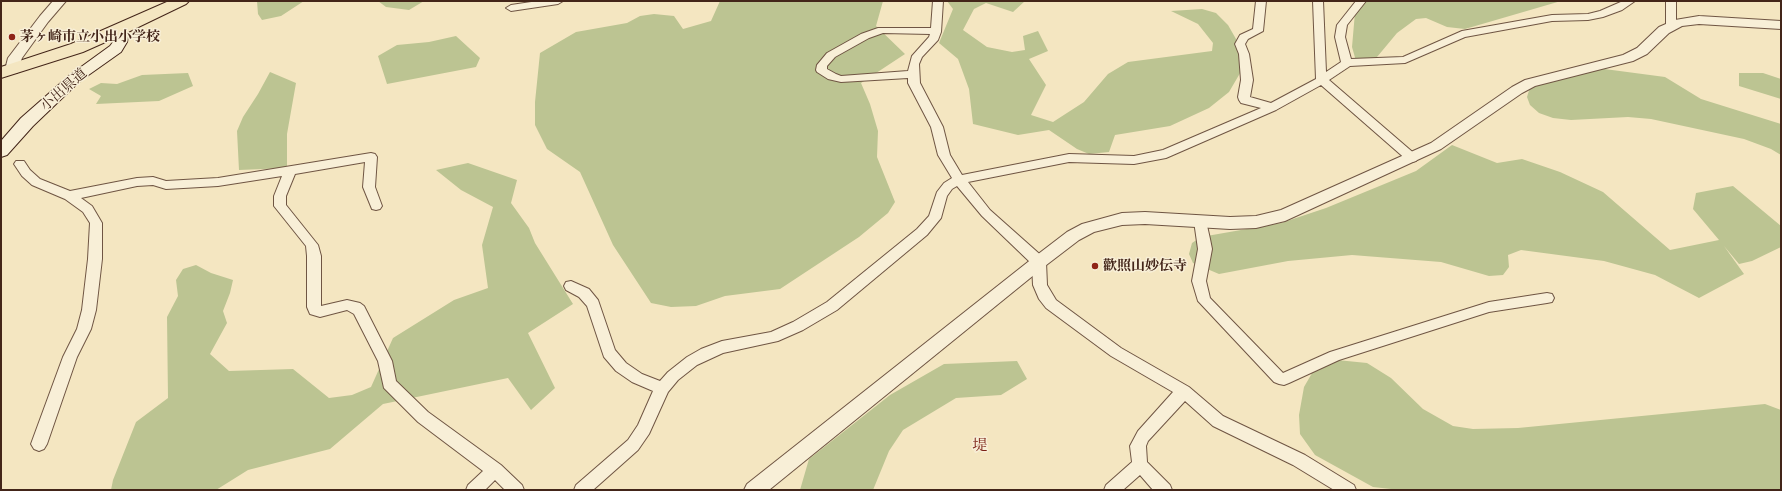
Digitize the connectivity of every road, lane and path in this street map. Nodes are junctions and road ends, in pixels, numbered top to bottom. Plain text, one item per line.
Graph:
1 (60, 1) edge
2 (181, 1) edge
3 (558, 1) edge
4 (938, 1) edge
5 (1262, 1) edge
6 (1318, 1) edge
7 (1361, 1) edge
8 (1630, 1) edge
9 (1671, 1) edge
10 (511, 8) dead end
11 (1781, 25) edge
12 (1671, 26) junction
13 (122, 29) junction
14 (936, 32) junction
15 (1347, 63) junction
16 (7, 72) edge
17 (913, 74) junction
18 (1322, 80) junction
19 (1272, 107) junction
20 (1, 151) edge
21 (1412, 158) junction
22 (20, 164) dead end
23 (290, 171) junction
24 (959, 180) junction
25 (69, 196) junction
26 (376, 206) dead end
27 (1200, 222) junction
28 (1039, 262) junction
29 (571, 286) dead end
30 (1547, 298) dead end
31 (662, 388) junction
32 (1184, 391) junction
33 (39, 444) dead end
34 (1140, 464) junction
35 (495, 470) junction
36 (474, 490) edge
37 (516, 490) edge
38 (582, 490) edge
39 (754, 490) edge
40 (1112, 490) edge
41 (1164, 490) edge
42 (1348, 490) edge

1 - 16 street
2 - 13 main road
3 - 10 street
4 - 14 street
5 - 19 street
6 - 18 street
7 - 15 street
8 - 15 street
9 - 12 street
11 - 12 street
12 - 21 street
13 - 16 main road
13 - 20 main road, 小出県道
14 - 17 street
14 - 17 street
15 - 18 street
17 - 24 street
18 - 19 street
18 - 21 street
19 - 24 street
21 - 27 street
22 - 25 street
23 - 25 street
23 - 26 street
23 - 35 street
24 - 28 street
24 - 31 street
25 - 33 street
27 - 28 street
27 - 30 street
28 - 32 street
28 - 39 street
29 - 31 street
31 - 38 street
32 - 34 street
32 - 42 street
34 - 40 street
34 - 41 street
35 - 36 street
35 - 37 street

